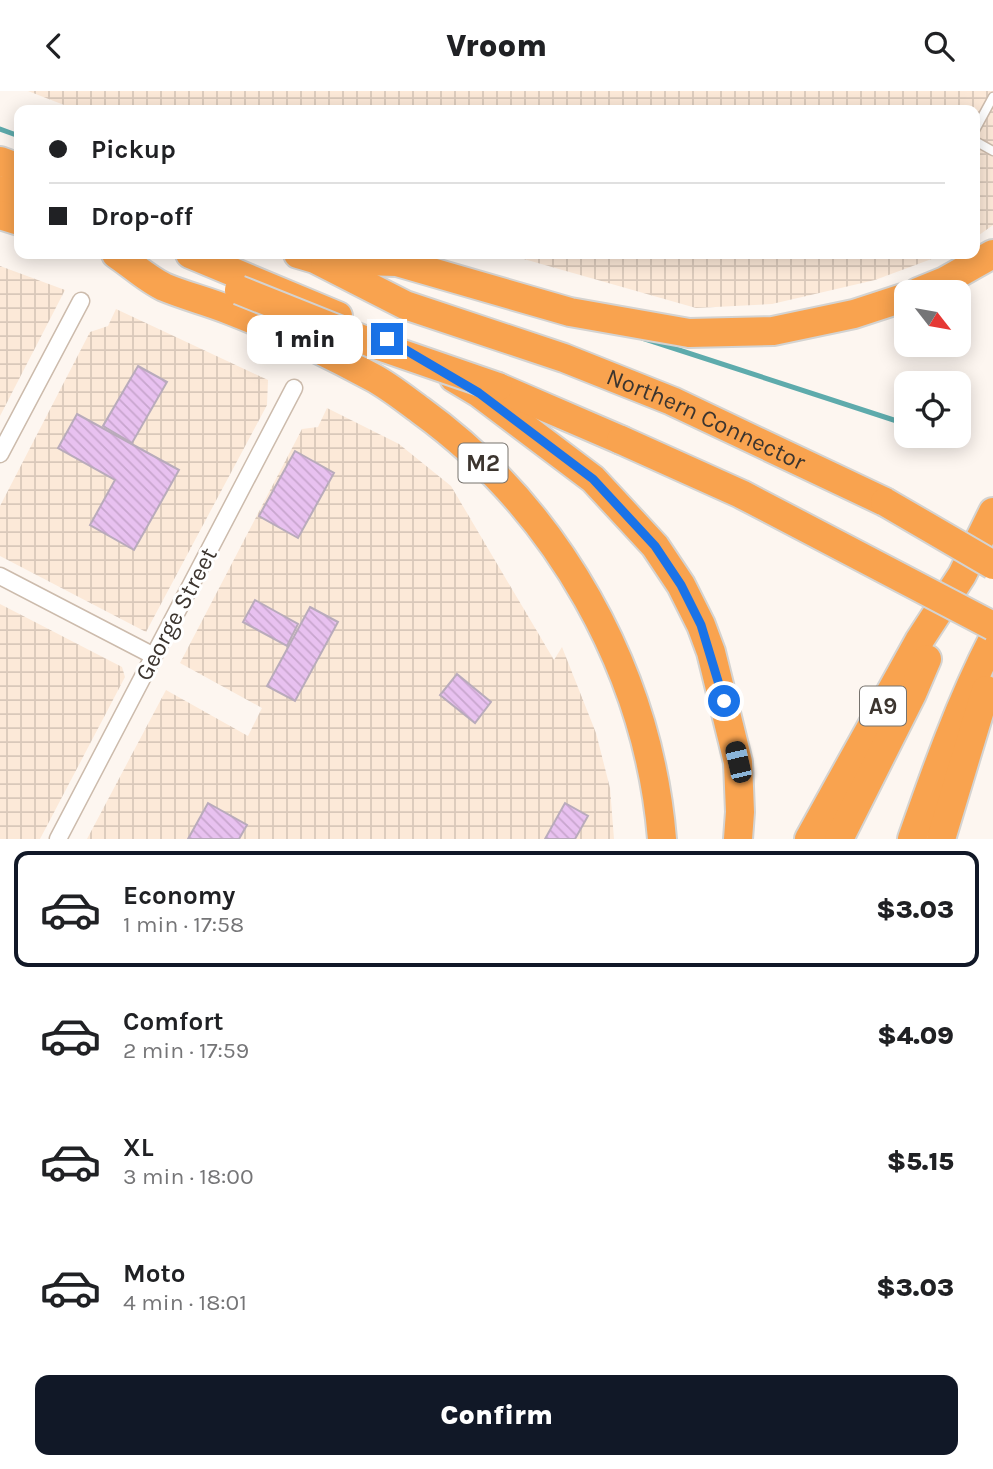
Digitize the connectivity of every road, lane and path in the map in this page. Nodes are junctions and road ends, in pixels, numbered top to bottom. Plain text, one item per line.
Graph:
1 (993, 97) edge
2 (980, 121) edge
3 (993, 254) edge
4 (125, 259) edge
5 (135, 259) edge
6 (202, 259) edge
7 (312, 259) edge
8 (352, 259) edge
9 (947, 280) edge
10 (81, 301) dead end
11 (894, 301) edge
12 (294, 388) dead end
13 (0, 454) edge
14 (885, 502) junction
15 (993, 512) edge
16 (993, 548) edge
17 (993, 565) edge
18 (962, 575) junction
19 (0, 576) edge
20 (993, 626) edge
21 (993, 639) edge
22 (154, 656) junction
23 (993, 667) edge
24 (58, 839) edge
25 (662, 839) edge
26 (738, 839) edge
27 (809, 839) edge
28 (839, 839) edge
29 (912, 839) edge
30 (941, 839) edge

1 - 2 lane
3 - 9 highway
4 - 25 highway, M2
5 - 20 highway, M2, bridge
6 - 26 highway
7 - 14 highway, Northern Connector
8 - 11 highway
10 - 13 street
12 - 22 street, George Street
14 - 16 highway, bridge
14 - 17 highway, Northern Connector, bridge
15 - 18 highway, A9
18 - 27 highway, A9
18 - 28 highway
19 - 22 street
21 - 29 highway
22 - 24 street, George Street
23 - 30 highway

